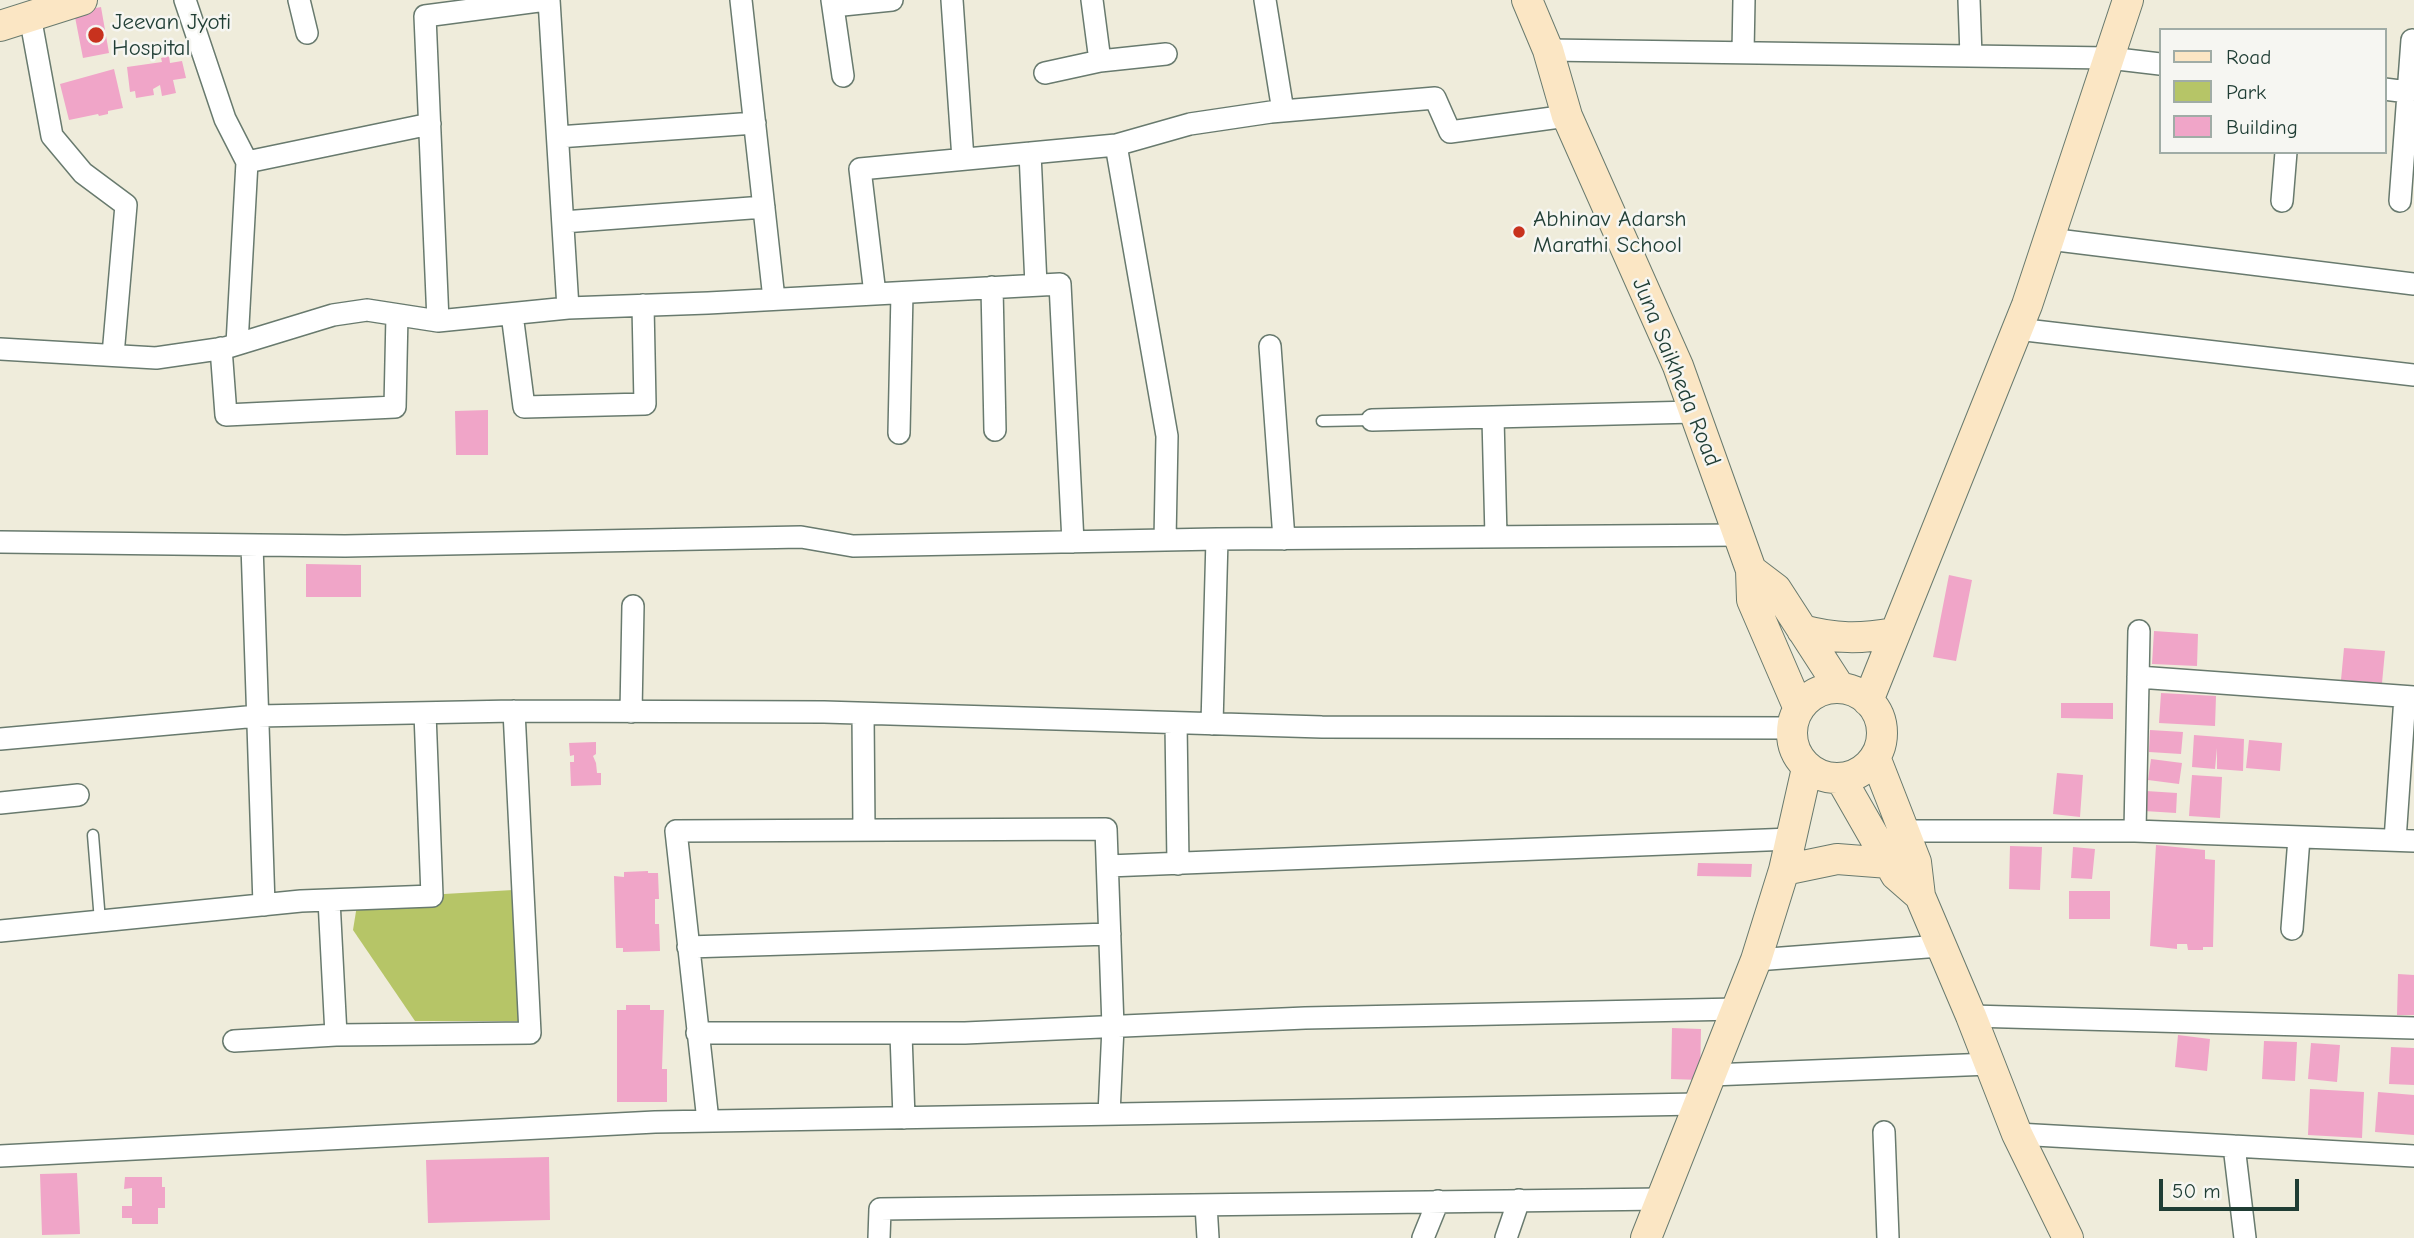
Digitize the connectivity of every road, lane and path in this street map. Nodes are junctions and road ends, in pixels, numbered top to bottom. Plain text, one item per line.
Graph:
1 (82, 0) edge
2 (185, 0) edge
3 (299, 0) edge
4 (548, 0) edge
5 (741, 0) edge
6 (892, 0) edge
7 (952, 0) edge
8 (1092, 0) edge
9 (1265, 0) edge
10 (1527, 0) edge
11 (1745, 0) edge
12 (1969, 0) edge
13 (2128, 0) edge
14 (832, 3) edge
15 (30, 16) junction
16 (0, 26) edge
17 (307, 33) dead end
18 (2412, 40) edge
19 (1548, 50) junction
20 (1743, 52) junction
21 (1166, 54) dead end
22 (1971, 56) junction
23 (2109, 58) junction
24 (1100, 61) junction
25 (2158, 64) edge
26 (1045, 73) dead end
27 (843, 76) dead end
28 (2386, 89) edge
29 (2408, 92) junction
30 (1283, 111) junction
31 (1567, 116) junction
32 (755, 123) junction
33 (430, 124) junction
34 (558, 136) junction
35 (1116, 145) junction
36 (1030, 153) junction
37 (2286, 154) edge
38 (963, 159) junction
39 (2408, 161) edge
40 (247, 162) junction
41 (2282, 201) dead end
42 (2400, 201) dead end
43 (764, 207) junction
44 (563, 222) junction
45 (2049, 239) junction
46 (2414, 284) edge
47 (1036, 285) junction
48 (992, 288) junction
49 (901, 293) junction
50 (875, 294) junction
51 (774, 299) junction
52 (643, 305) junction
53 (568, 308) junction
54 (512, 314) junction
55 (397, 315) junction
56 (438, 321) junction
57 (2017, 328) junction
58 (229, 346) junction
59 (1270, 346) dead end
60 (0, 349) edge
61 (113, 355) junction
62 (2414, 375) edge
63 (1694, 412) junction
64 (1493, 418) junction
65 (1372, 420) joint
66 (1322, 421) dead end
67 (995, 430) dead end
68 (899, 433) dead end
69 (1739, 535) junction
70 (1496, 537) junction
71 (1217, 539) junction
72 (1284, 539) junction
73 (1166, 540) junction
74 (0, 542) edge
75 (1073, 542) junction
76 (252, 545) junction
77 (1751, 570) junction
78 (633, 606) dead end
79 (1802, 630) junction
80 (2139, 631) dead end
81 (1894, 633) junction
82 (2138, 677) junction
83 (1840, 688) junction
84 (2409, 697) edge
85 (1868, 701) junction
86 (514, 711) junction
87 (631, 712) junction
88 (425, 713) junction
89 (863, 713) junction
90 (258, 716) junction
91 (1795, 718) junction
92 (1176, 723) junction
93 (1212, 724) junction
94 (0, 739) edge
95 (1875, 757) junction
96 (1807, 768) junction
97 (1841, 779) junction
98 (78, 795) dead end
99 (0, 803) edge
100 (864, 830) junction
101 (1903, 831) junction
102 (2136, 831) junction
103 (93, 835) dead end
104 (1791, 838) junction
105 (2299, 838) junction
106 (2405, 841) edge
107 (1889, 863) junction
108 (1178, 864) junction
109 (1108, 866) junction
110 (1784, 870) junction
111 (1920, 896) junction
112 (329, 900) junction
113 (264, 905) junction
114 (100, 921) junction
115 (2291, 929) dead end
116 (0, 931) edge
117 (1110, 934) junction
118 (1940, 946) junction
119 (688, 947) junction
120 (1756, 960) junction
121 (1737, 1009) junction
122 (1971, 1016) junction
123 (1113, 1027) junction
124 (2414, 1028) edge
125 (697, 1033) junction
126 (901, 1034) junction
127 (336, 1035) junction
128 (234, 1041) dead end
129 (1990, 1063) junction
130 (1711, 1075) junction
131 (1699, 1104) junction
132 (1109, 1114) junction
133 (904, 1118) junction
134 (708, 1121) junction
135 (1884, 1132) dead end
136 (2017, 1133) junction
137 (2234, 1146) junction
138 (0, 1156) edge
139 (2414, 1156) edge
140 (1662, 1199) junction
141 (1519, 1200) junction
142 (1438, 1202) junction
143 (1206, 1205) junction
144 (879, 1238) edge
145 (1208, 1238) edge
146 (1423, 1238) edge
147 (1506, 1238) edge
148 (1646, 1238) edge
149 (1888, 1238) edge
150 (2068, 1238) edge
151 (2245, 1238) edge

1 - 15 main road
2 - 40 street
3 - 17 street
4 - 33 street
4 - 34 street
5 - 32 street
6 - 14 street
7 - 38 street
8 - 24 street
9 - 30 street
10 - 19 main road, Juna Saikheda Road
11 - 20 street
12 - 22 street
13 - 23 main road
14 - 27 street
15 - 16 main road
15 - 61 street
18 - 29 street
19 - 20 street
19 - 31 main road, Juna Saikheda Road
20 - 22 street
21 - 24 street
22 - 23 street
23 - 25 street
23 - 45 main road
24 - 26 street
28 - 29 street
29 - 39 street
30 - 31 street
30 - 35 street
31 - 63 main road, Juna Saikheda Road
32 - 34 street
32 - 43 street
33 - 40 street
33 - 56 street
34 - 44 street
35 - 36 street
35 - 73 street
36 - 38 street
36 - 47 street
37 - 41 street
38 - 50 street
39 - 42 street
40 - 58 street
43 - 44 street
43 - 51 street
44 - 53 street
45 - 46 street
45 - 57 main road
47 - 48 street
47 - 75 street
48 - 49 street
48 - 67 street
49 - 50 street
49 - 68 street
50 - 51 street
51 - 52 street
52 - 53 street
52 - 54 street
53 - 54 street
54 - 56 street
55 - 56 street
55 - 58 street
55 - 58 street
57 - 62 street
57 - 81 main road
58 - 61 street
59 - 72 street
60 - 61 street
63 - 64 street
63 - 69 main road, Juna Saikheda Road
64 - 65 street
64 - 70 street
65 - 66 lane
69 - 70 street
69 - 77 main road, Juna Saikheda Road
70 - 72 street
71 - 72 street
71 - 73 street
71 - 93 street
73 - 75 street
74 - 76 street
75 - 76 street
76 - 90 street
77 - 79 main road
77 - 91 main road, Juna Saikheda Road
78 - 87 street
79 - 81 main road
79 - 83 main road
80 - 82 street
81 - 85 main road
82 - 84 street
82 - 102 street
83 - 85 main road
83 - 91 main road
84 - 106 street
85 - 95 main road
86 - 87 street
86 - 88 street
86 - 127 street
87 - 89 street
88 - 90 street
88 - 112 street
89 - 92 street
89 - 100 street
90 - 94 street
90 - 113 street
91 - 93 street
91 - 96 main road
92 - 93 street
92 - 108 street
95 - 97 main road
95 - 101 main road
96 - 97 main road
96 - 104 main road
97 - 107 main road
98 - 99 street
100 - 109 street
100 - 119 street
101 - 102 street
101 - 111 main road
102 - 105 street
103 - 114 lane
104 - 108 street
104 - 110 main road
105 - 106 street
105 - 115 street
107 - 110 main road
107 - 111 main road
108 - 109 street
109 - 117 street
110 - 120 main road
111 - 118 main road
112 - 113 street
112 - 127 street
113 - 114 street
114 - 116 street
117 - 119 street
117 - 123 street
118 - 120 street
118 - 122 main road
119 - 125 street
120 - 121 main road
121 - 123 street
121 - 130 main road
122 - 124 street
122 - 129 main road
123 - 126 street
123 - 132 street
125 - 126 street
125 - 134 street
126 - 133 street
127 - 128 street
129 - 130 street
129 - 136 main road
130 - 131 main road
131 - 132 street
131 - 140 main road
132 - 133 street
133 - 134 street
134 - 138 street
135 - 149 street
136 - 137 street
136 - 150 main road
137 - 139 street
137 - 151 street
140 - 141 street
140 - 148 main road
141 - 142 street
141 - 147 street
142 - 143 street
142 - 146 street
143 - 144 street
143 - 145 street

